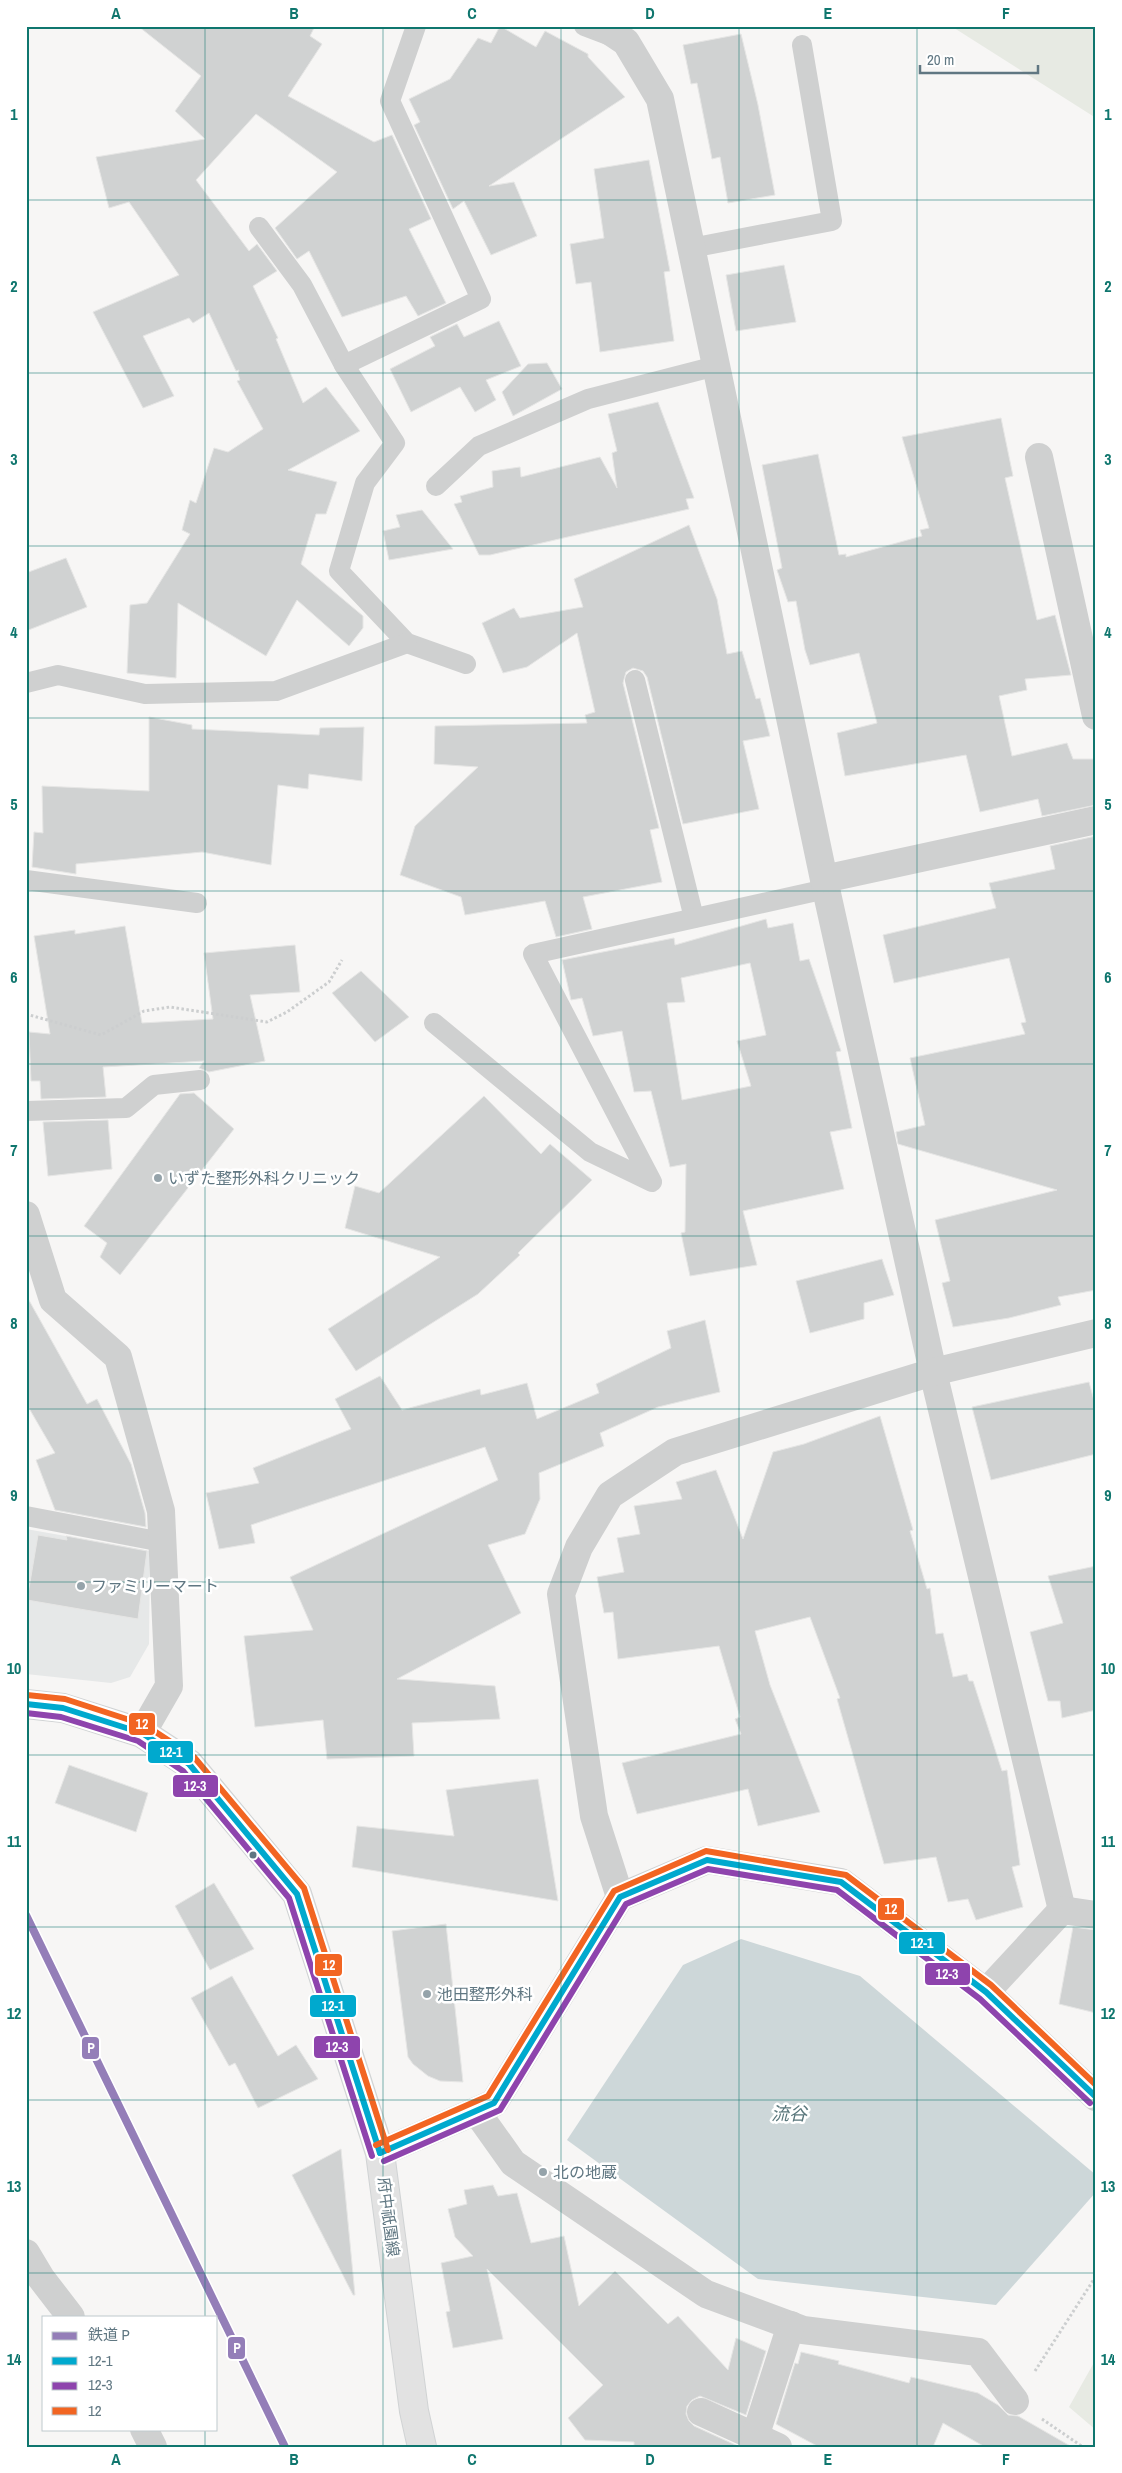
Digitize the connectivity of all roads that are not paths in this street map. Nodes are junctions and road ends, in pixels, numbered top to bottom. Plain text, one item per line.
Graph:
1 (416, 26) edge
2 (584, 26) edge
3 (602, 26) edge
4 (626, 42) junction
5 (802, 45) dead end
6 (259, 227) dead end
7 (691, 248) junction
8 (344, 365) junction
9 (716, 366) junction
10 (1039, 457) dead end
11 (436, 486) dead end
12 (407, 643) junction
13 (466, 664) dead end
14 (635, 680) dead end
15 (26, 683) edge
16 (1096, 716) edge
17 (1096, 820) edge
18 (26, 880) edge
19 (825, 884) junction
20 (197, 903) dead end
21 (694, 918) junction
22 (434, 1024) dead end
23 (200, 1080) dead end
24 (26, 1111) edge
25 (26, 1215) edge
26 (1096, 1333) edge
27 (934, 1372) junction
28 (26, 1516) edge
29 (162, 1542) junction
30 (26, 1704) edge
31 (142, 1733) junction
32 (620, 1897) junction
33 (1062, 1910) junction
34 (1096, 1915) edge
35 (986, 1992) junction
36 (1096, 2097) edge
37 (476, 2111) junction
38 (380, 2153) junction
39 (26, 2253) edge
40 (70, 2316) edge
41 (791, 2326) junction
42 (1015, 2401) road end
43 (701, 2412) dead end
44 (144, 2430) edge
45 (767, 2442) edge
46 (153, 2447) edge
47 (422, 2447) edge

1 - 8 lane
2 - 4 lane
3 - 4 street
4 - 7 street
5 - 7 lane
6 - 8 lane
7 - 9 street
8 - 12 lane
9 - 11 lane
9 - 19 street
10 - 16 street
12 - 13 lane
12 - 15 lane
14 - 21 lane
17 - 19 street
18 - 20 lane
19 - 21 lane
19 - 27 street
21 - 22 lane
23 - 24 lane
25 - 29 street
26 - 27 street
27 - 32 street
27 - 33 street
28 - 29 lane
29 - 31 street
30 - 31 main road, 府中祇園線
31 - 38 main road, 府中祇園線
32 - 35 street
32 - 37 street
33 - 34 street
33 - 35 street
35 - 36 street
37 - 38 street
37 - 41 street
38 - 47 main road, 府中祇園線
39 - 40 street
41 - 42 street
41 - 45 street
43 - 45 street
44 - 46 street

